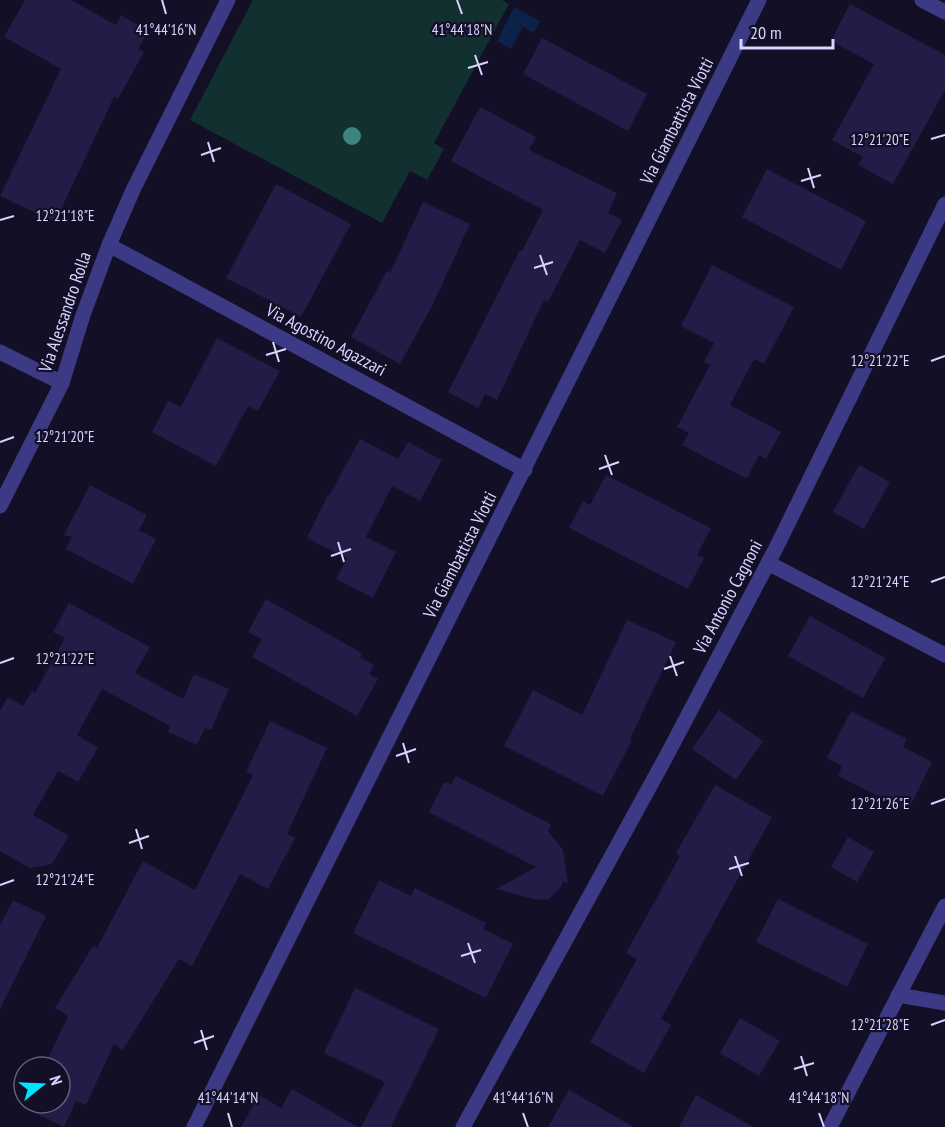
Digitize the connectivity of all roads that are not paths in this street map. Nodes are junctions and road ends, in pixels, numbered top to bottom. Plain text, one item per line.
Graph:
1 (228, 0) edge
2 (759, 0) edge
3 (922, 0) edge
4 (945, 12) edge
5 (945, 204) edge
6 (109, 245) junction
7 (0, 352) edge
8 (62, 383) junction
9 (525, 470) junction
10 (0, 506) edge
11 (768, 562) junction
12 (945, 655) edge
13 (945, 906) edge
14 (898, 995) junction
15 (945, 1003) edge
16 (194, 1127) edge
17 (463, 1127) edge
18 (830, 1127) edge

1 - 6 street, Via Alessandro Rolla
2 - 9 street, Via Giambattista Viotti
3 - 4 street
5 - 11 street, Via Antonio Cagnoni
6 - 8 street, Via Alessandro Rolla
6 - 9 street, Via Agostino Agazzari
7 - 8 street
8 - 10 street, Via Alessandro Rolla
9 - 16 street, Via Giambattista Viotti
11 - 12 street
11 - 17 street, Via Antonio Cagnoni
13 - 14 street
14 - 15 street
14 - 18 street

